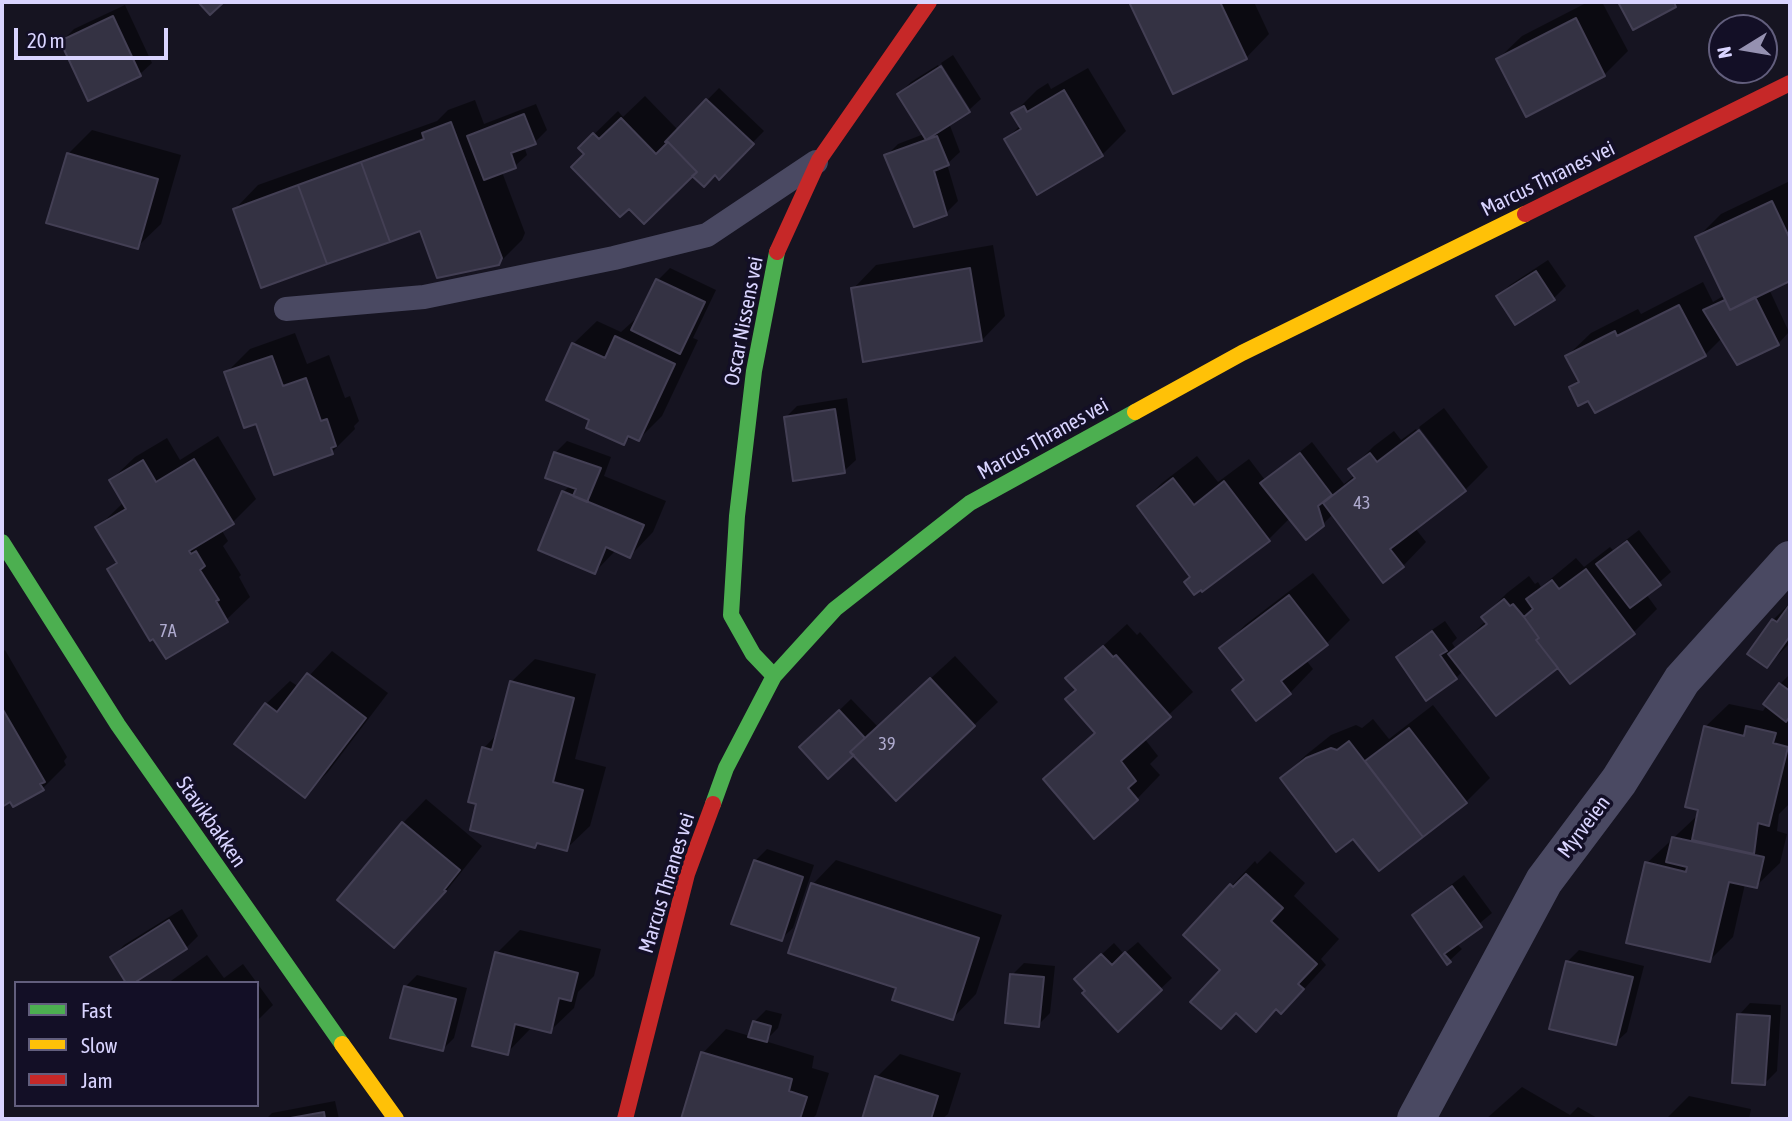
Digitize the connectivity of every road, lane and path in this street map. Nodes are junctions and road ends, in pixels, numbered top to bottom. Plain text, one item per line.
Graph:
1 (929, 2) edge
2 (1790, 83) edge
3 (819, 160) junction
4 (286, 309) dead end
5 (2, 542) edge
6 (1790, 561) edge
7 (775, 676) junction
8 (396, 1119) edge
9 (625, 1119) edge
10 (1416, 1119) edge

1 - 3 main road, Oscar Nissens vei
2 - 7 main road, Marcus Thranes vei
3 - 4 lane
3 - 7 main road, Oscar Nissens vei
5 - 8 main road, Stavikbakken
6 - 10 street, Myrveien
7 - 9 main road, Marcus Thranes vei

